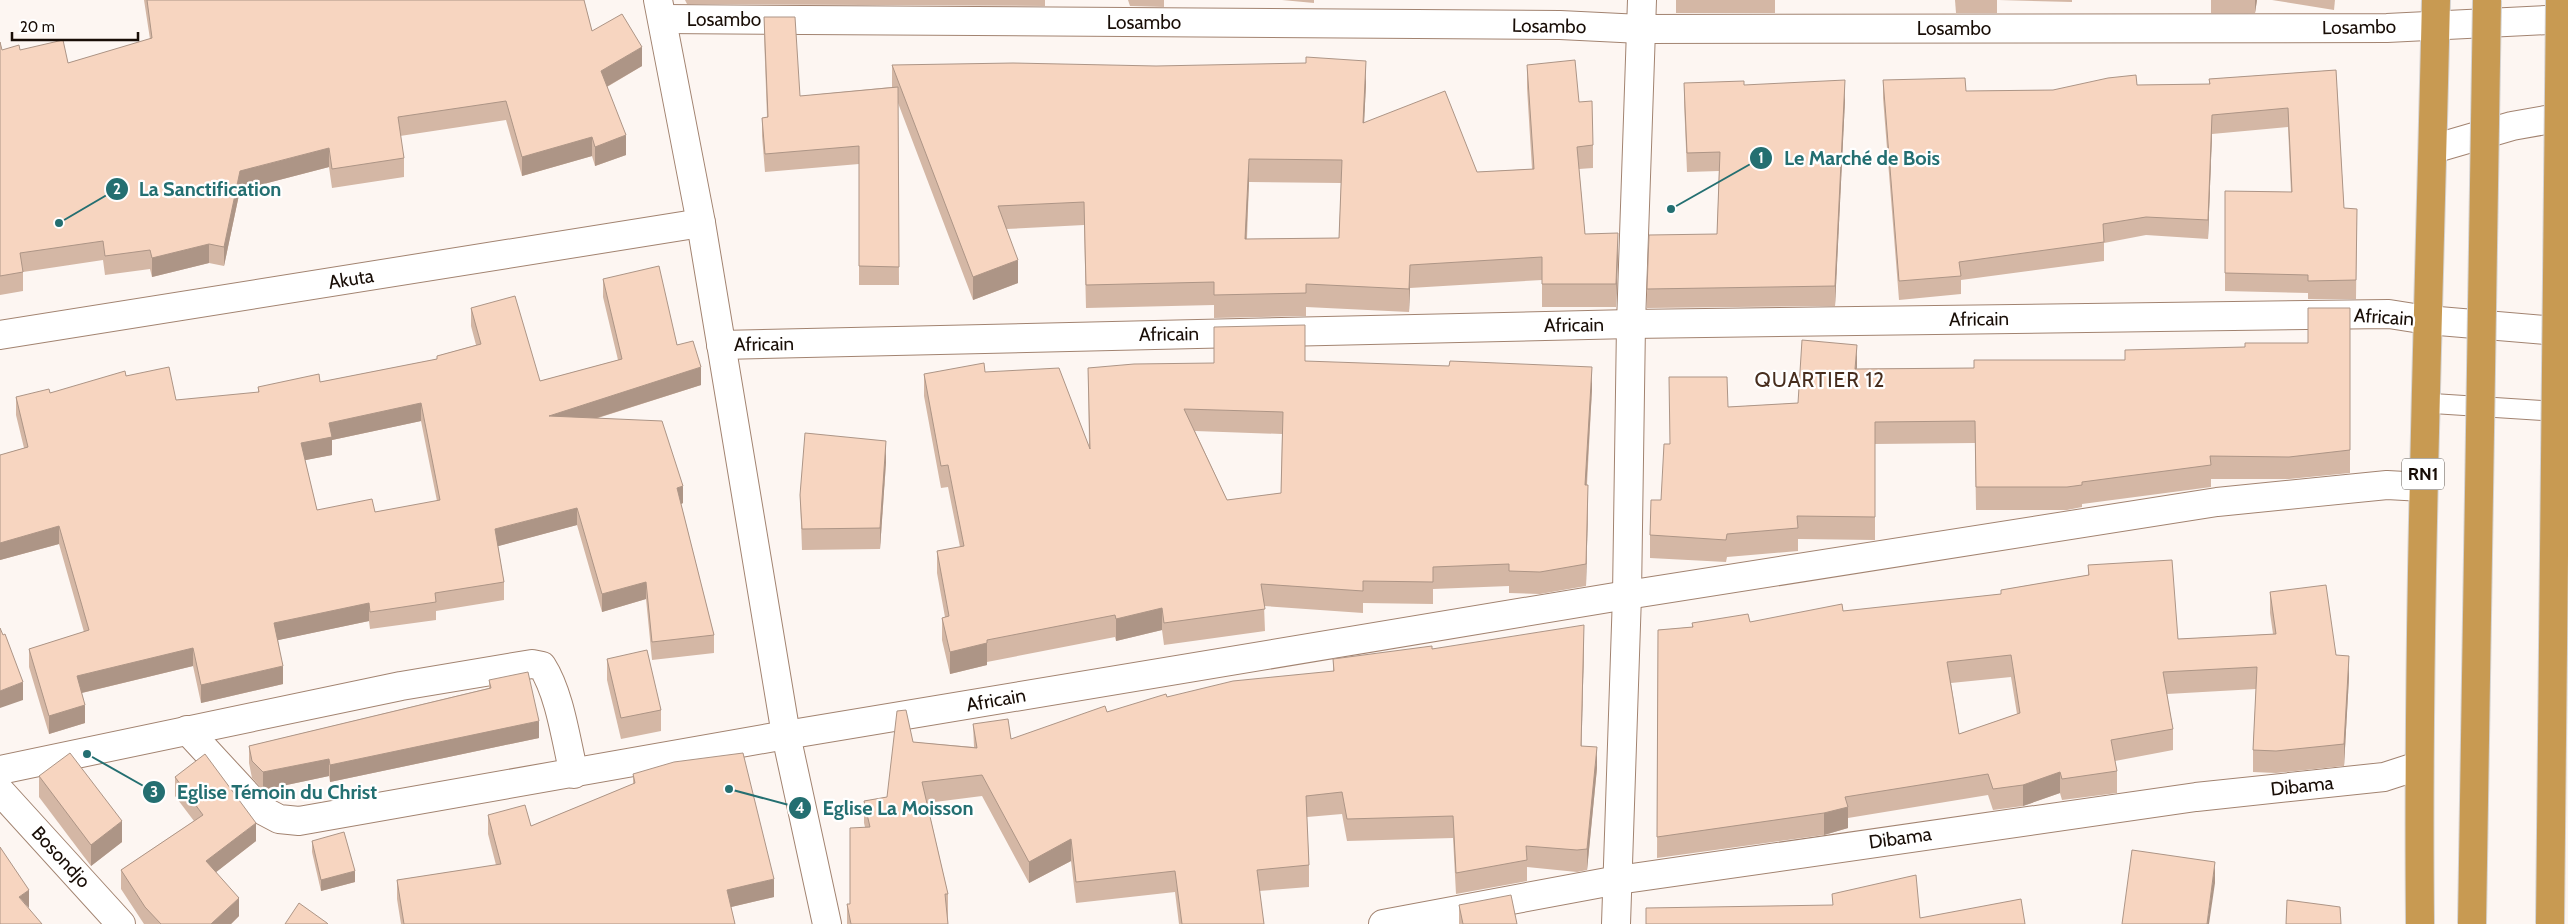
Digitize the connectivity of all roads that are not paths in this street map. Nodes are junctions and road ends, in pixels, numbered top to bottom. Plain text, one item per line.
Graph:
1 (1642, 0) edge
2 (2487, 0) edge
3 (2560, 0) edge
4 (661, 9) edge
5 (2436, 12) edge
6 (2568, 19) edge
7 (1641, 28) junction
8 (2568, 116) edge
9 (2433, 149) junction
10 (701, 223) junction
11 (2427, 320) junction
12 (1631, 324) junction
13 (2568, 332) edge
14 (0, 335) edge
15 (721, 345) junction
16 (2425, 403) junction
17 (2568, 412) edge
18 (2423, 488) junction
19 (1627, 594) junction
20 (187, 730) junction
21 (786, 735) junction
22 (2418, 766) junction
23 (0, 770) edge
24 (574, 774) junction
25 (0, 791) edge
26 (1618, 880) junction
27 (121, 924) edge
28 (827, 924) edge
29 (1383, 924) edge
30 (1616, 924) edge
31 (2420, 924) edge
32 (2472, 924) edge
33 (2550, 924) edge

1 - 7 street
2 - 32 highway, bridge
3 - 33 highway, bridge
4 - 7 street, Losambo
4 - 10 street
5 - 6 street, Losambo
5 - 7 street, Losambo
5 - 9 highway, RN1
7 - 12 street
8 - 9 street
9 - 11 highway, RN1
10 - 14 street, Akuta
10 - 15 street
11 - 12 street, Africain
11 - 13 street, Africain
11 - 16 highway, RN1
12 - 15 street, Africain
12 - 19 street
15 - 21 street
16 - 17 lane
16 - 18 highway, RN1
18 - 19 street, Africain
18 - 22 highway, RN1
19 - 21 street, Africain
19 - 26 street
20 - 23 street
20 - 24 street, Africain
20 - 24 street
21 - 24 street, Africain
21 - 28 street
22 - 26 street, Dibama
22 - 31 highway, RN1
25 - 27 street, Bosondjo
26 - 29 street, Dibama
26 - 30 street

